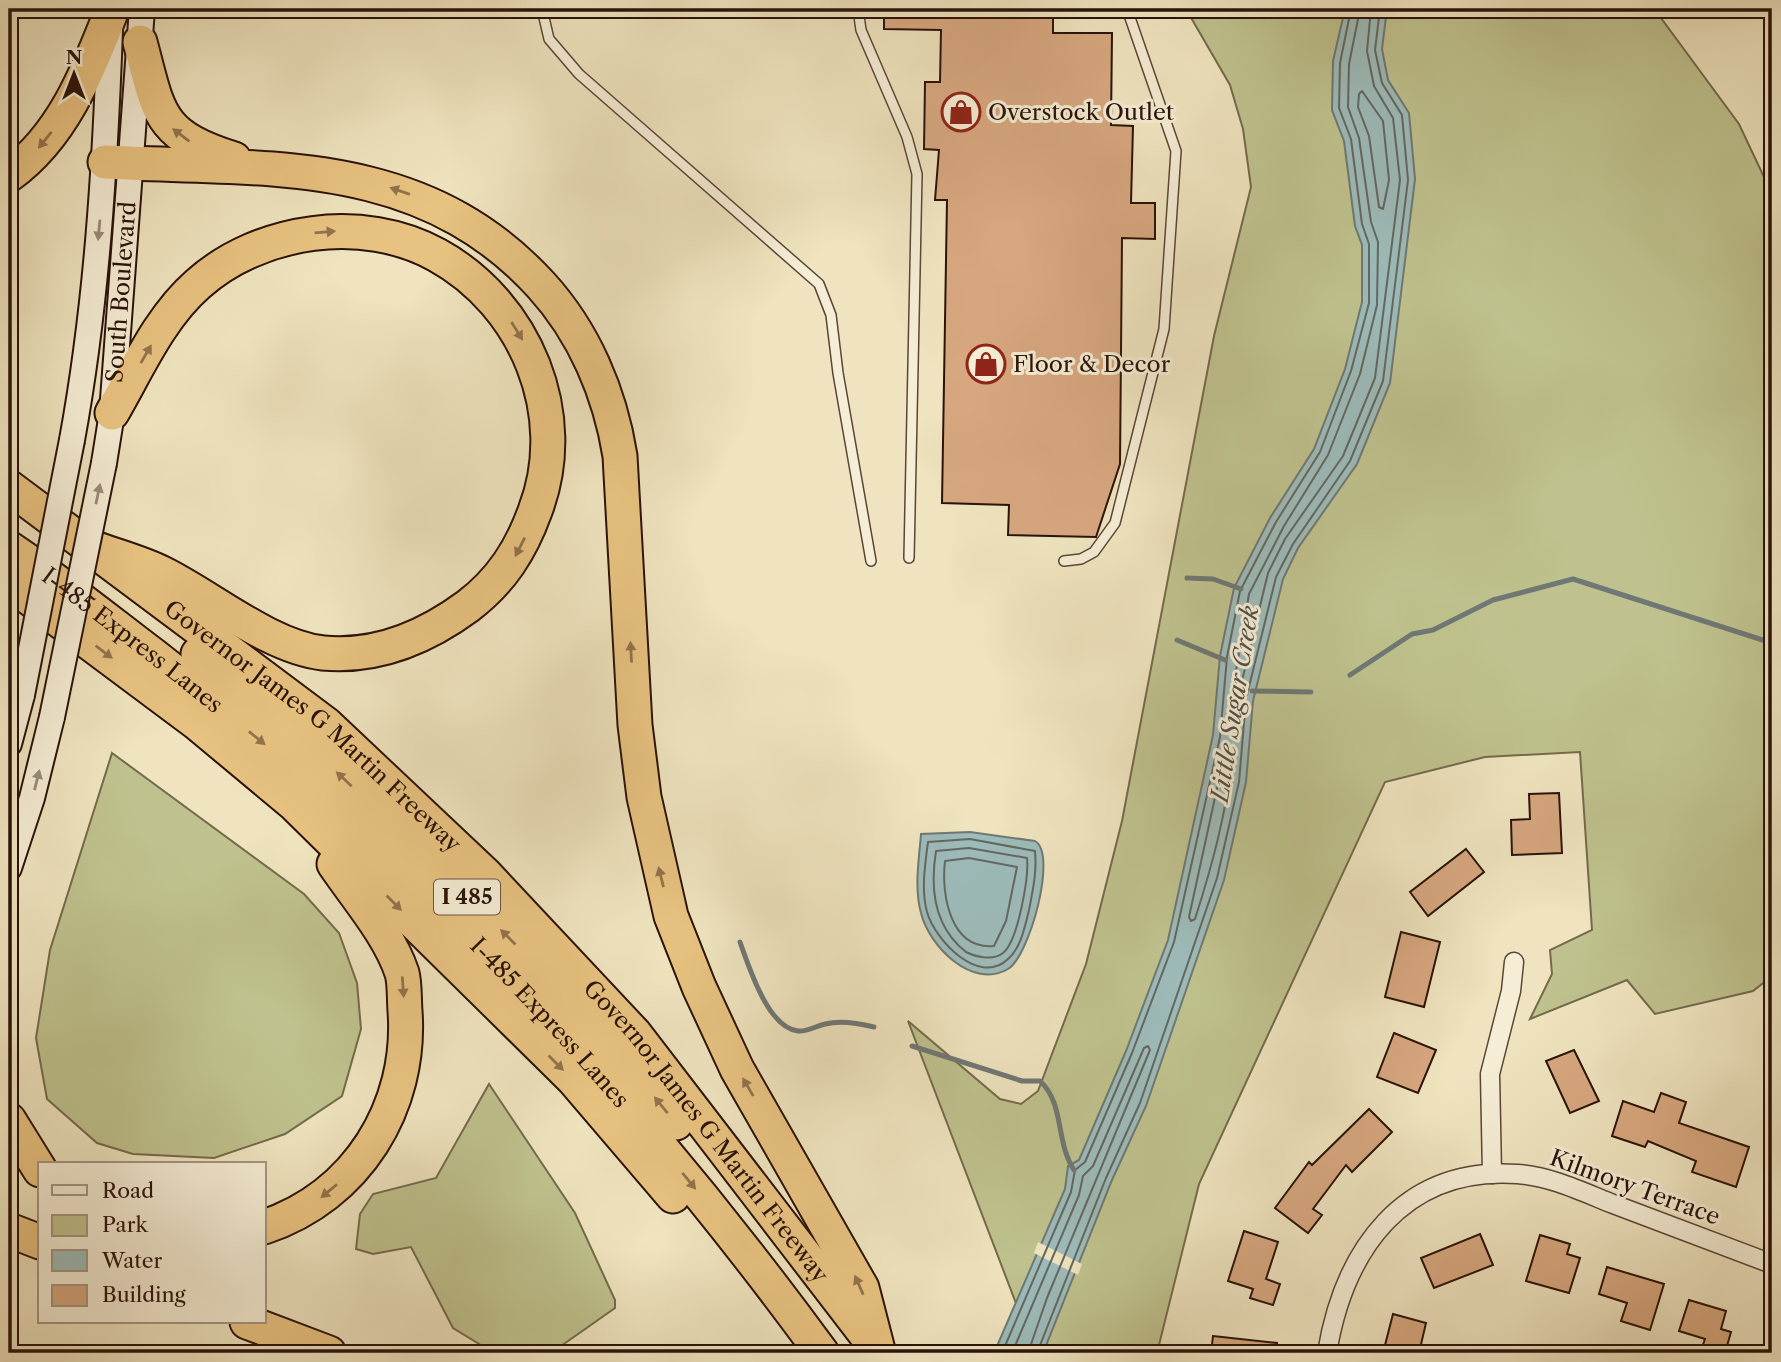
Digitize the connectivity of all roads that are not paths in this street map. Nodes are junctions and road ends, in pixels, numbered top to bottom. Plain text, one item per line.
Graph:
1 (542, 9) edge
2 (858, 9) edge
3 (1127, 9) edge
4 (121, 11) edge
5 (140, 42) junction
6 (119, 163) junction
7 (266, 169) junction
8 (9, 175) edge
9 (112, 414) junction
10 (9, 487) edge
11 (9, 514) edge
12 (9, 548) edge
13 (909, 558) dead end
14 (87, 560) junction
15 (871, 561) dead end
16 (1065, 561) dead end
17 (9, 583) edge
18 (9, 744) edge
19 (293, 804) junction
20 (9, 868) edge
21 (1514, 962) dead end
22 (9, 1120) edge
23 (38, 1167) edge
24 (1492, 1174) junction
25 (266, 1226) edge
26 (9, 1230) edge
27 (38, 1241) edge
28 (1772, 1264) edge
29 (252, 1324) edge
30 (870, 1352) edge
31 (329, 1353) edge
32 (795, 1353) edge
33 (821, 1353) edge
34 (1327, 1353) edge

1 - 15 lane
2 - 13 lane
3 - 16 lane
4 - 5 main road, South Boulevard
4 - 6 main road, South Boulevard
4 -> 8 highway
5 - 6 main road, South Boulevard
7 -> 5 highway
6 - 7 highway
6 - 9 main road, South Boulevard
6 -> 18 main road, South Boulevard, bridge
30 -> 7 highway
14 -> 9 main road, South Boulevard, bridge
9 -> 14 highway
10 - 14 highway, Governor James G Martin Freeway / I 485
30 -> 11 highway, I-485 Express Lanes / I 485
12 -> 33 highway, I-485 Express Lanes / I 485
20 -> 14 main road, South Boulevard, bridge
14 - 30 highway, Governor James G Martin Freeway / I 485
17 -> 19 highway, I 485
19 -> 25 highway
19 -> 32 highway, I 485
21 - 24 street
22 - 23 highway
24 - 28 street, Kilmory Terrace
24 - 34 street, Kilmory Terrace
26 - 27 highway
29 - 31 highway

